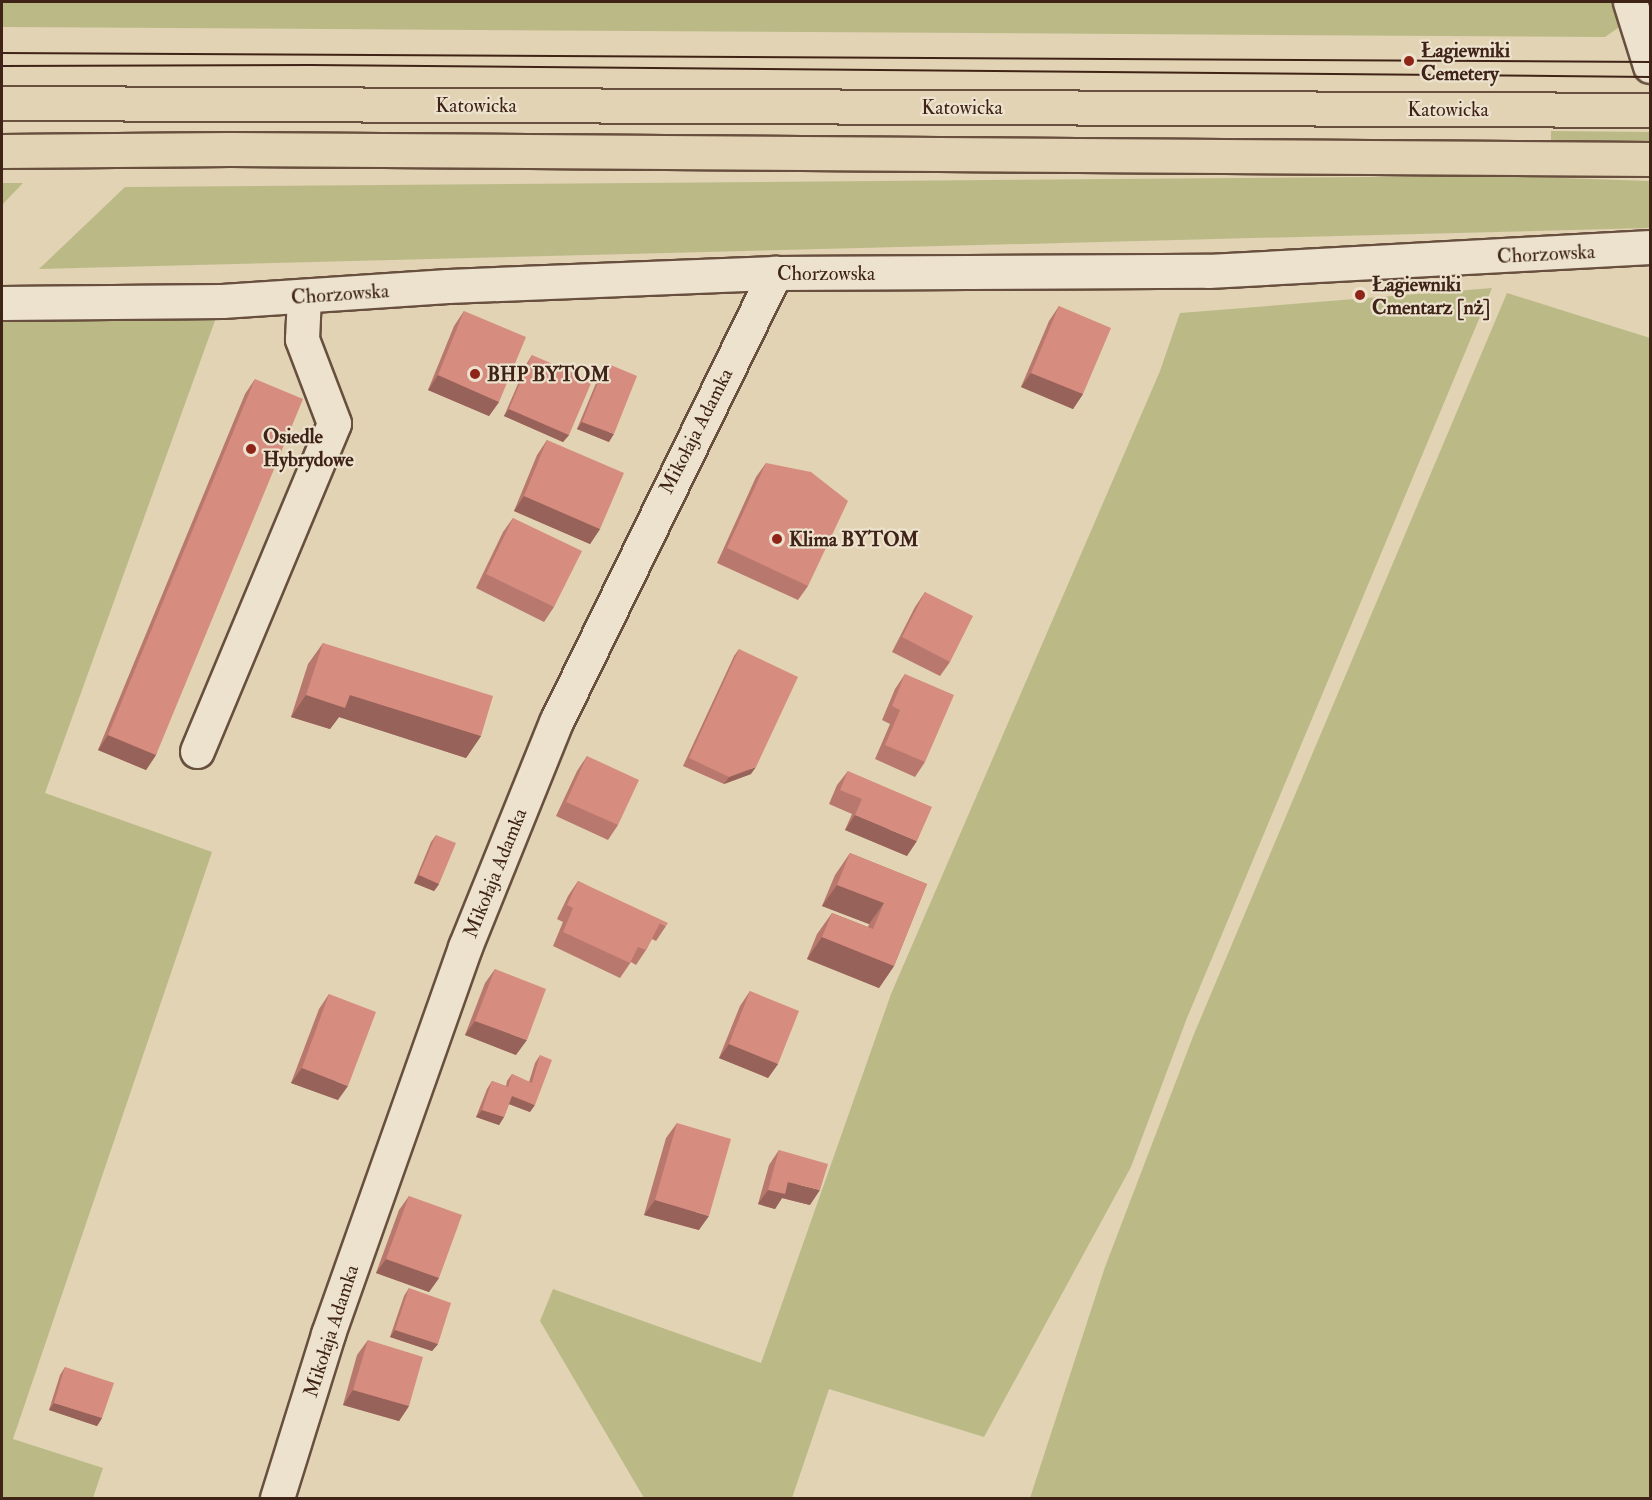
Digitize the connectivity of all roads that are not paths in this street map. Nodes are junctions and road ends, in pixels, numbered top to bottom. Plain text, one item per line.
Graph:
1 (1630, 2) edge
2 (1650, 66) edge
3 (2, 103) edge
4 (1650, 110) edge
5 (2, 151) edge
6 (1650, 159) edge
7 (1650, 247) edge
8 (775, 273) junction
9 (304, 296) junction
10 (2, 303) edge
11 (197, 750) dead end
12 (277, 1498) edge

1 - 2 street
3 - 4 main road, Katowicka
5 - 6 main road
7 - 8 street, Chorzowska
8 - 9 street, Chorzowska
8 - 12 street, Mikołaja Adamka
9 - 10 street, Chorzowska
9 - 11 street

